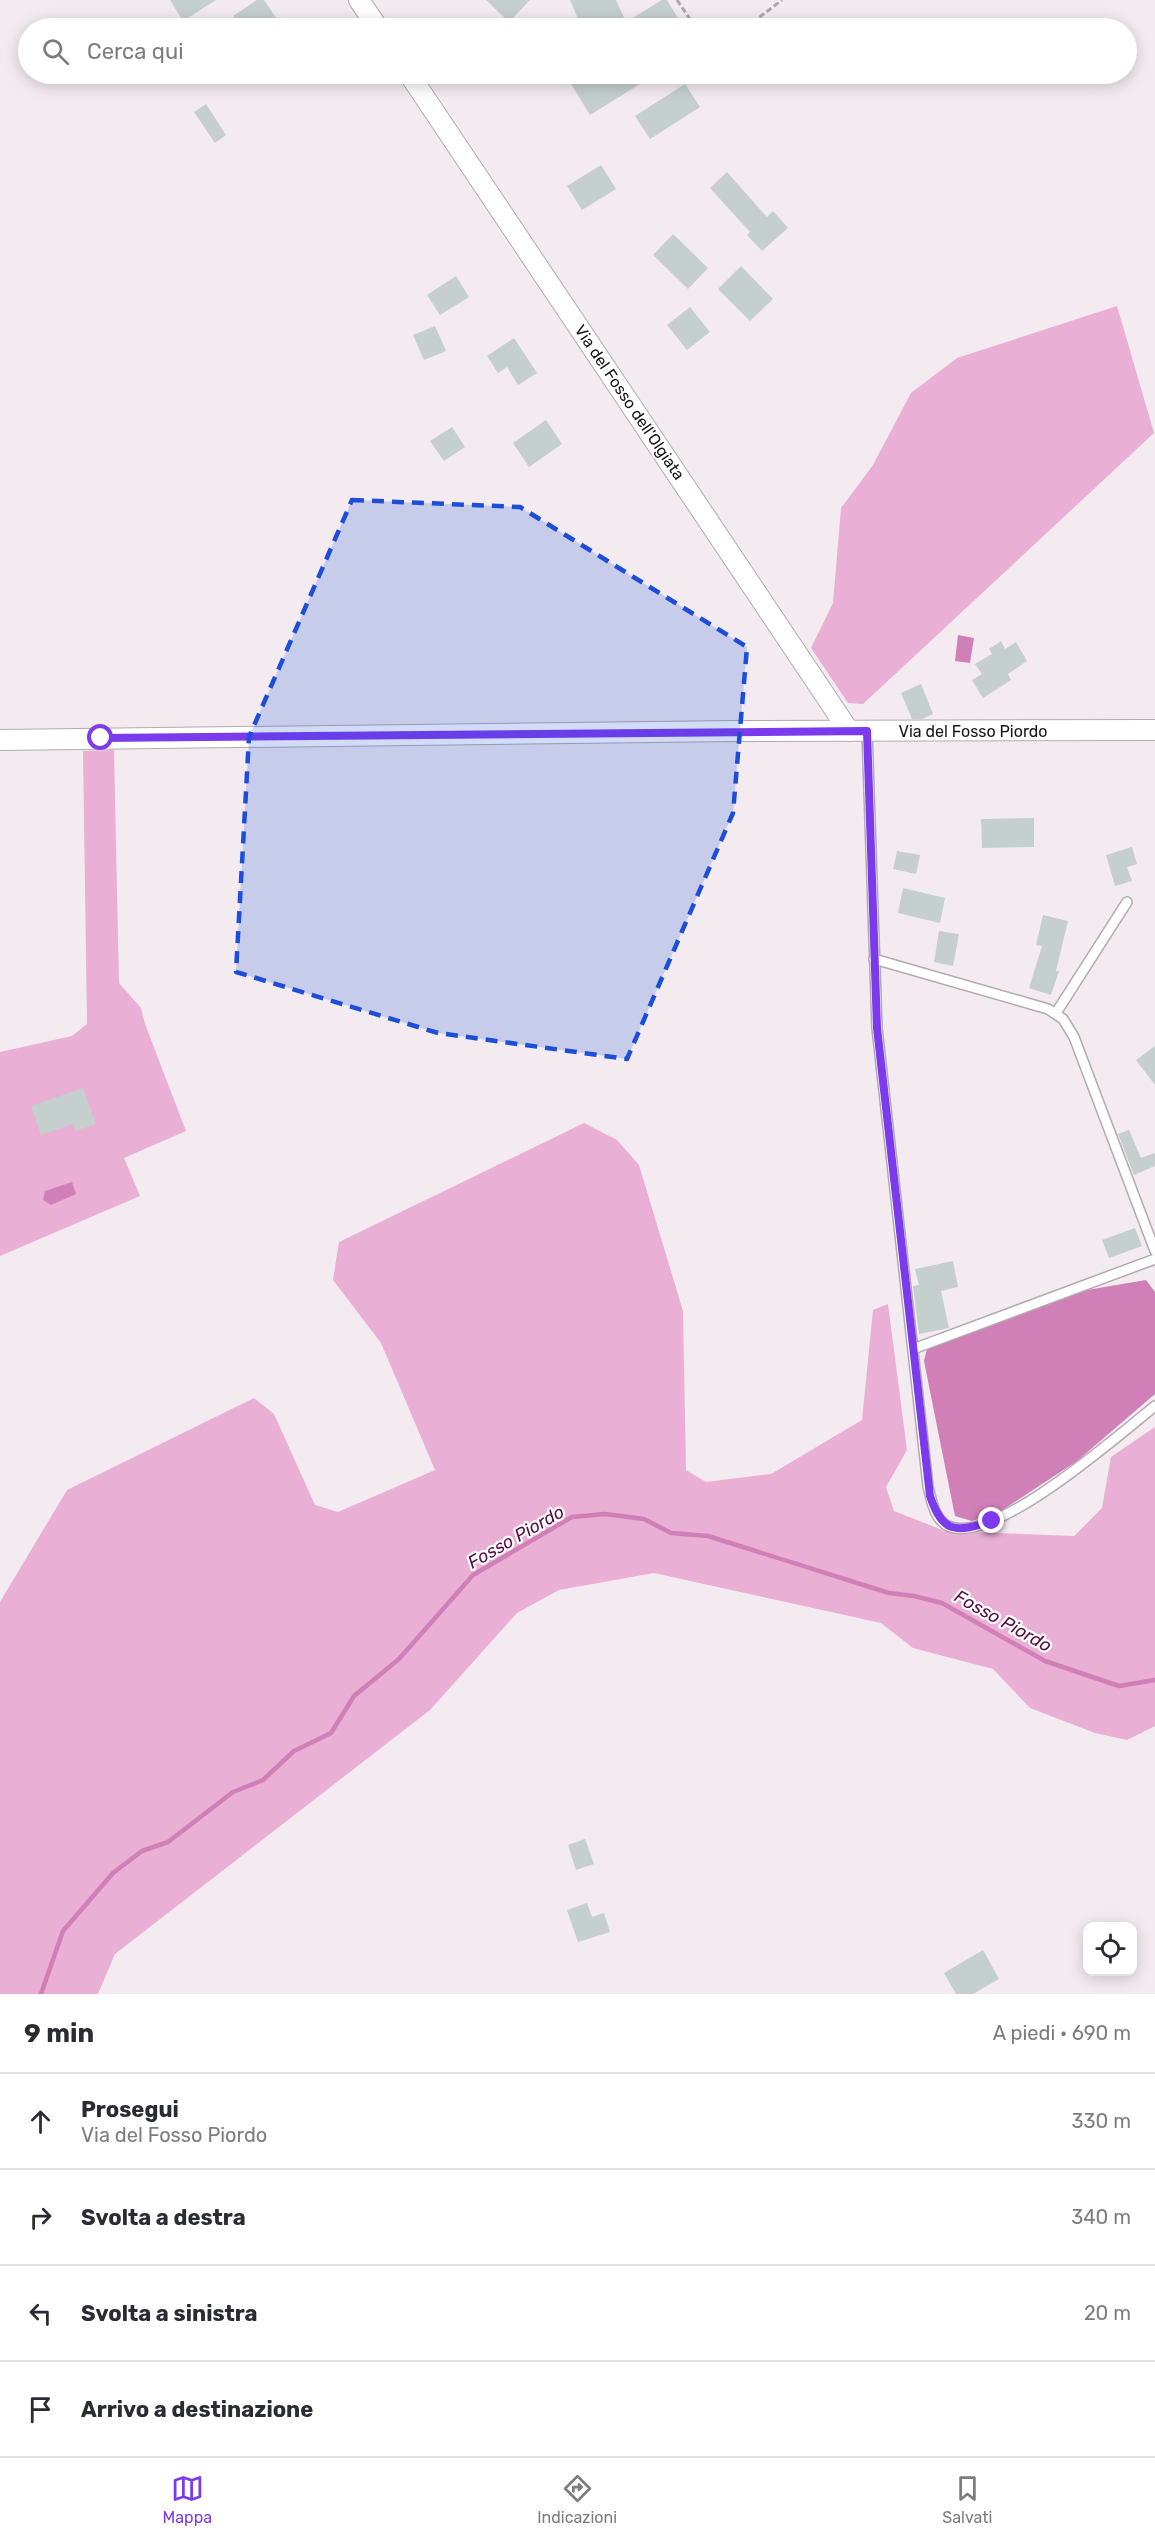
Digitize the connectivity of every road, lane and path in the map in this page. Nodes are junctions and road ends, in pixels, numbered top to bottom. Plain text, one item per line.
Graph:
1 (359, 0) edge
2 (677, 0) edge
3 (782, 0) edge
4 (371, 18) edge
5 (689, 18) edge
6 (758, 18) edge
7 (416, 84) edge
8 (1155, 730) edge
9 (858, 731) junction
10 (0, 740) edge
11 (1127, 903) dead end
12 (874, 959) junction
13 (1056, 1013) junction
14 (1155, 1251) edge
15 (1155, 1259) edge
16 (913, 1349) junction
17 (1155, 1406) edge

1 - 4 street
2 - 5 path
3 - 6 path
7 - 9 street, Via del Fosso dell'Olgiata
8 - 9 street, Via del Fosso Piordo
9 - 10 street, Via del Fosso Piordo
9 - 12 lane
11 - 13 lane
12 - 13 lane
12 - 16 lane
13 - 14 lane
15 - 16 lane
16 - 17 lane

